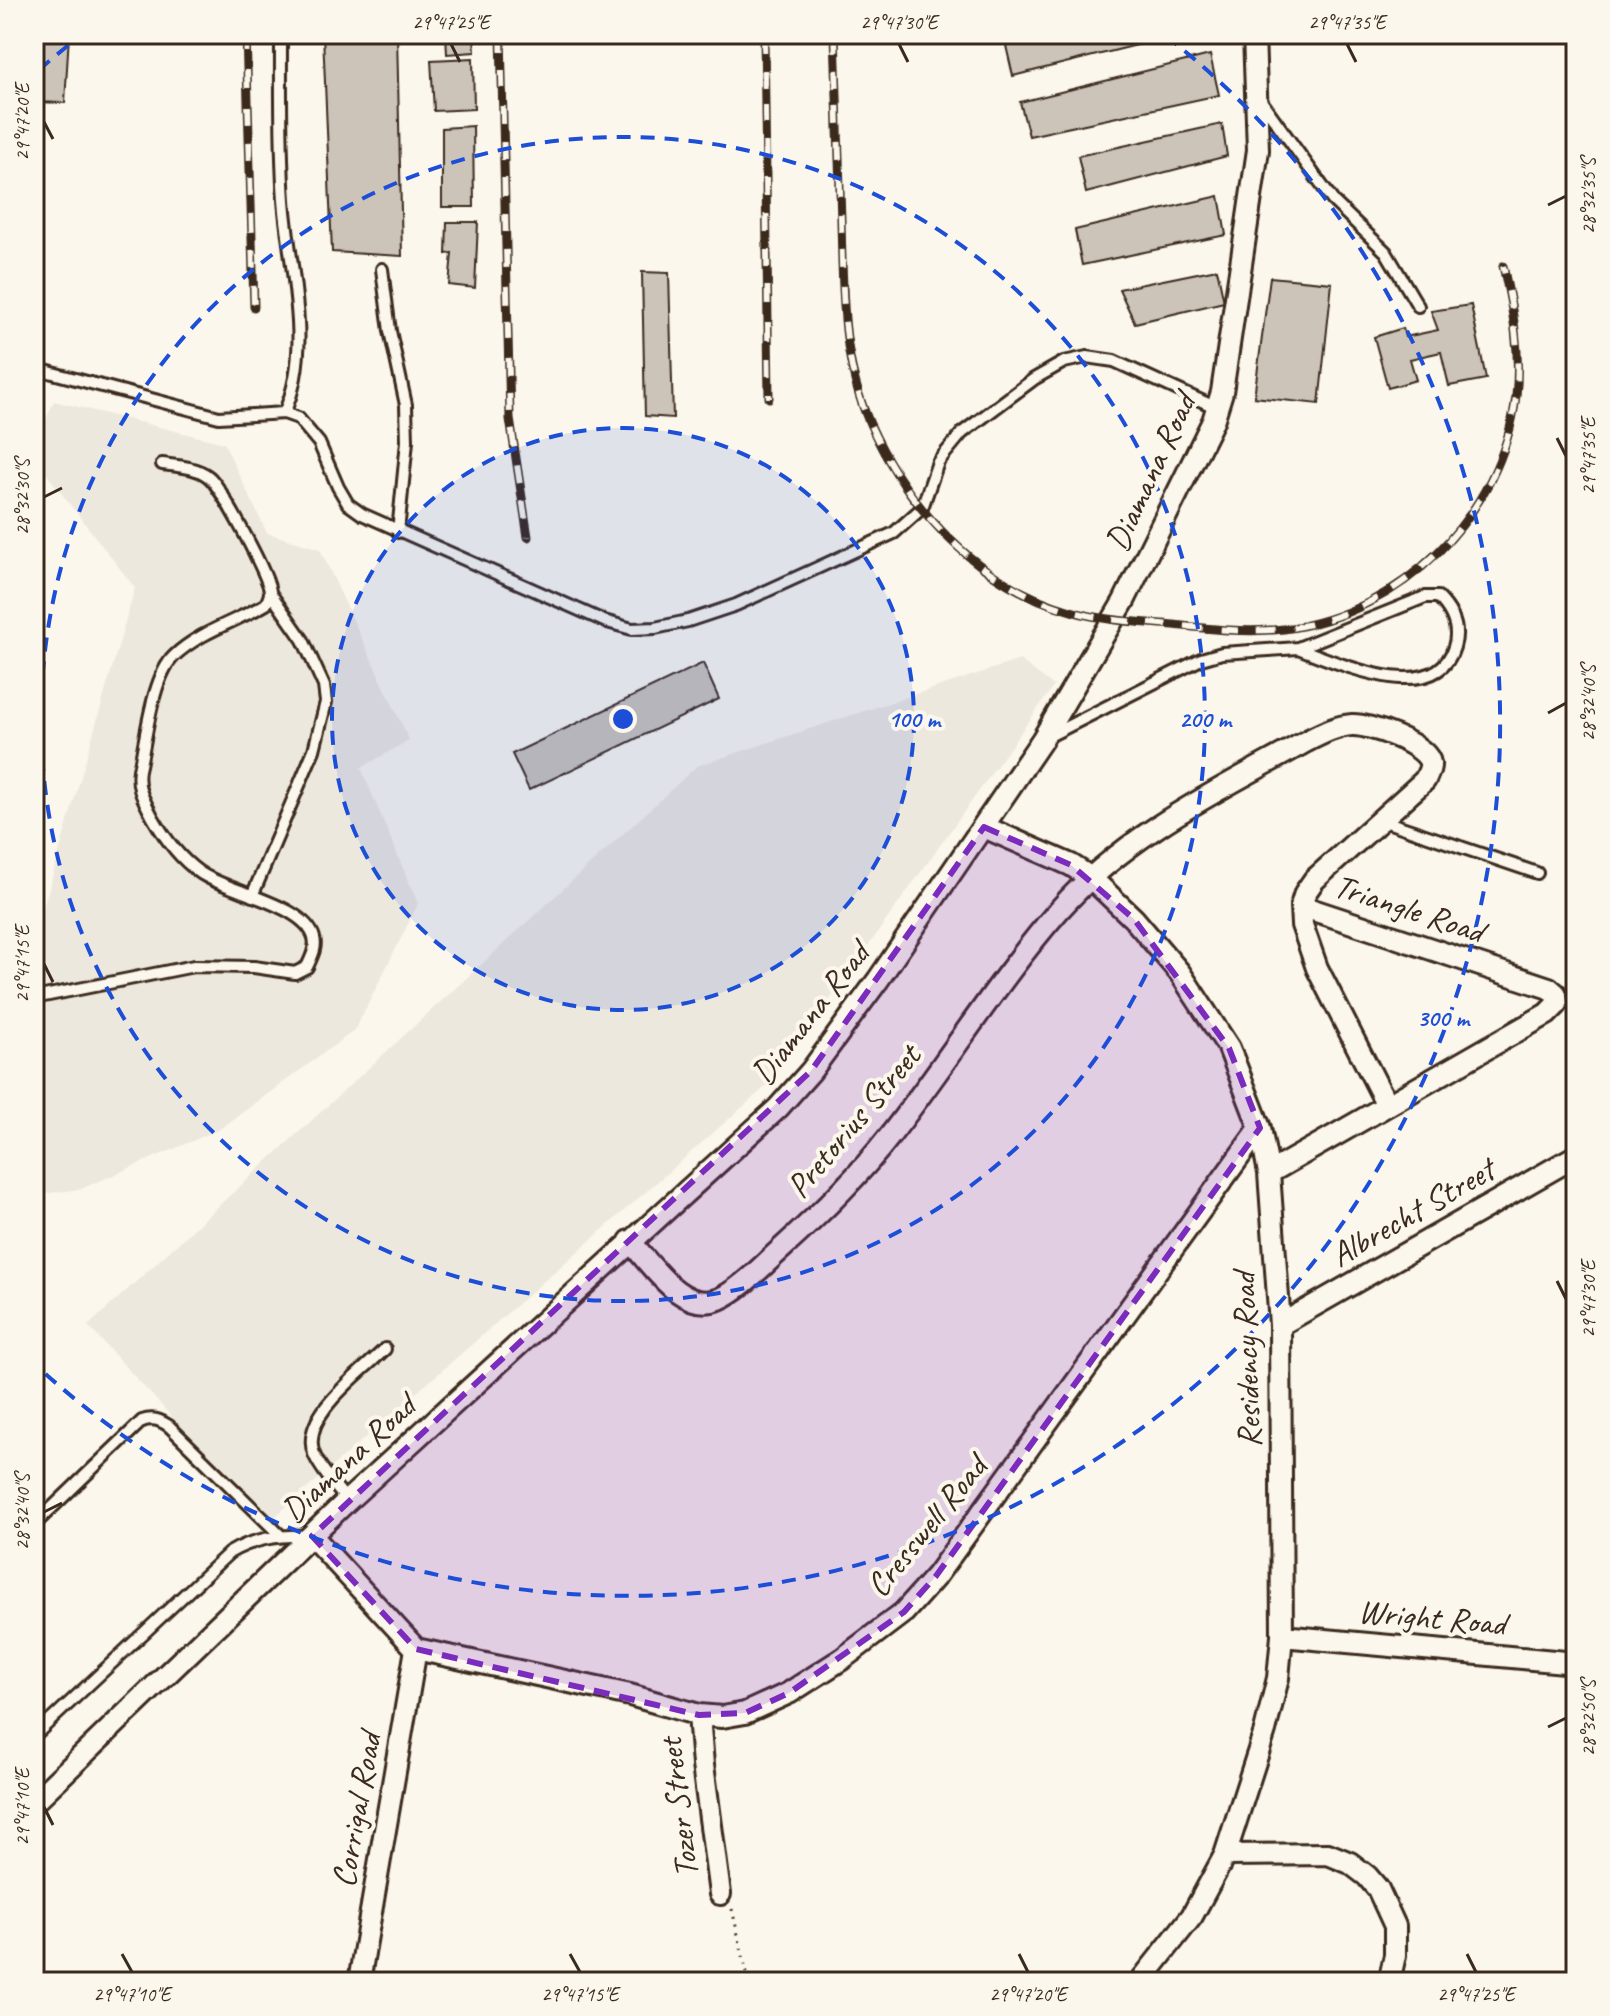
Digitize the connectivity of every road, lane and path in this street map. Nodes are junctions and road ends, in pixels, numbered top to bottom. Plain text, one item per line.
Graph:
1 (281, 34) edge
2 (1254, 34) edge
3 (1258, 96) junction
4 (382, 269) dead end
5 (1418, 306) dead end
6 (34, 368) edge
7 (1217, 408) junction
8 (284, 413) junction
9 (162, 464) dead end
10 (398, 532) junction
11 (271, 594) junction
12 (1298, 648) junction
13 (1042, 740) junction
14 (1381, 820) junction
15 (984, 827) junction
16 (1537, 873) dead end
17 (1091, 878) junction
18 (252, 896) junction
19 (1301, 906) junction
20 (34, 998) edge
21 (1387, 1105) junction
22 (1260, 1128) junction
23 (1576, 1156) edge
24 (1269, 1173) junction
25 (630, 1241) junction
26 (1280, 1325) junction
27 (385, 1349) dead end
28 (347, 1501) junction
29 (34, 1525) edge
30 (280, 1535) junction
31 (312, 1536) junction
32 (1282, 1636) junction
33 (416, 1649) junction
34 (1576, 1663) edge
35 (699, 1715) junction
36 (34, 1736) edge
37 (34, 1802) edge
38 (1225, 1855) junction
39 (720, 1894) joint
40 (359, 1982) edge
41 (749, 1982) edge
42 (1140, 1982) edge
43 (1389, 1982) edge

1 - 8 lane
2 - 3 street, Diamana Road
3 - 5 lane
3 - 7 street, Diamana Road
4 - 10 lane
6 - 8 lane
7 - 10 lane
7 - 13 street, Diamana Road
8 - 10 lane
9 - 11 lane
11 - 18 lane
11 - 18 lane
12 - 12 lane
12 - 13 lane
13 - 15 street, Diamana Road
14 - 16 lane
14 - 17 street, Triangle Road
14 - 19 street, Triangle Road
15 - 17 street, Residency Road
15 - 25 street, Diamana Road
17 - 22 street, Residency Road
17 - 25 street, Pretorius Street
18 - 20 lane
19 - 21 street
19 - 21 street, Triangle Road
21 - 24 street
22 - 24 street, Residency Road
22 - 35 street, Cresswell Road
23 - 26 street, Albrecht Street
24 - 26 street, Residency Road
25 - 28 street, Diamana Road
26 - 32 street, Residency Road
27 - 28 lane
28 - 31 street, Diamana Road
29 - 30 lane
30 - 31 lane
30 - 36 lane
31 - 33 street
31 - 37 street, Diamana Road
32 - 34 street, Wright Road
32 - 38 street, Residency Road
33 - 35 street, Cresswell Road
33 - 40 street, Corrigal Road
35 - 39 street, Tozer Street
38 - 42 street, Residency Road
38 - 43 street
39 - 41 path

